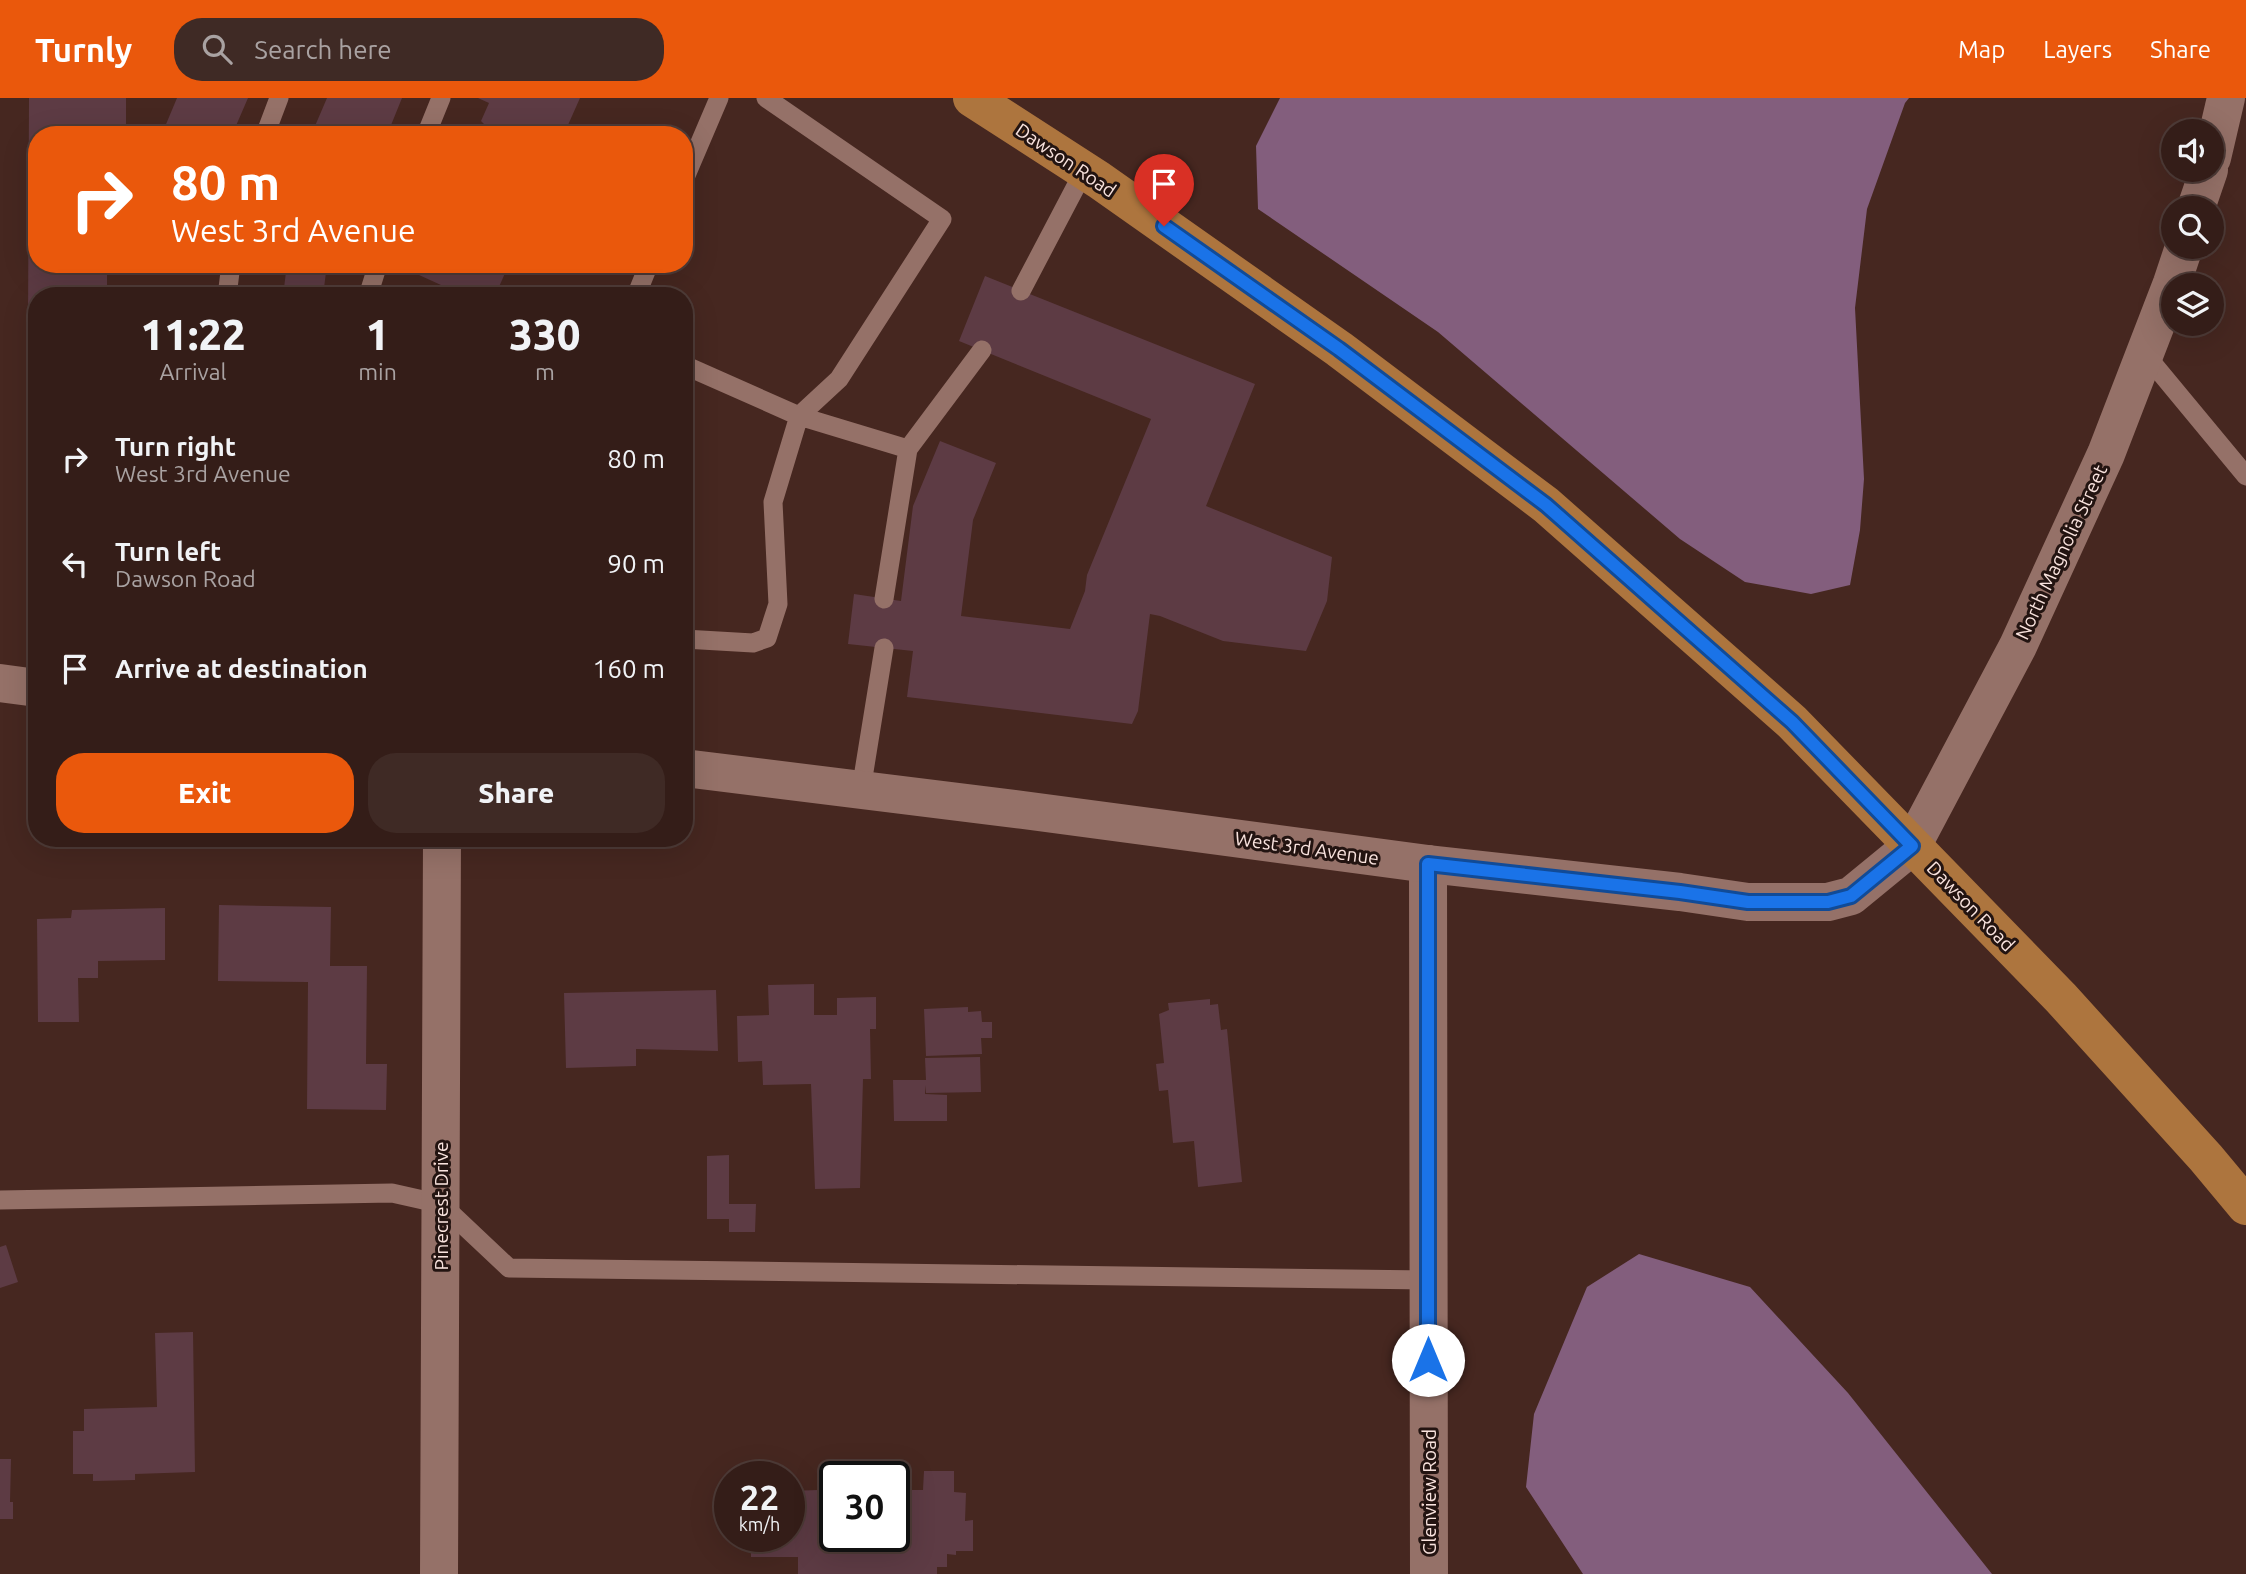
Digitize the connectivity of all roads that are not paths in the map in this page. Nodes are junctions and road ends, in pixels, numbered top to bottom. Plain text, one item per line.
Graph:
1 (279, 98) edge
2 (441, 98) edge
3 (719, 98) edge
4 (766, 98) edge
5 (972, 98) edge
6 (2226, 98) edge
7 (2221, 119) edge
8 (268, 126) edge
9 (430, 126) edge
10 (693, 159) edge
11 (1084, 170) junction
12 (2180, 259) edge
13 (1021, 291) dead end
14 (982, 350) dead end
15 (2145, 354) junction
16 (693, 369) edge
17 (799, 416) junction
18 (908, 449) junction
19 (2246, 476) edge
20 (884, 599) dead end
21 (693, 640) edge
22 (884, 648) dead end
23 (0, 683) edge
24 (28, 687) edge
25 (693, 769) edge
26 (861, 790) junction
27 (1912, 846) junction
28 (442, 847) edge
29 (1428, 864) junction
30 (0, 1200) edge
31 (441, 1204) junction
32 (2246, 1206) edge
33 (1428, 1280) junction
34 (439, 1574) edge
35 (1429, 1574) edge

1 - 8 lane
2 - 9 lane
3 - 10 lane
4 - 17 lane
5 - 11 main road, Dawson Road
6 - 7 street
11 - 13 lane
11 - 27 main road, Dawson Road
12 - 15 street, North Magnolia Street
14 - 18 lane
15 - 19 lane
15 - 27 street, North Magnolia Street
16 - 17 lane
17 - 18 lane
17 - 21 lane
18 - 20 lane
22 - 26 lane
23 - 24 street
25 - 26 street, West 3rd Avenue
26 - 29 street, West 3rd Avenue
27 - 29 street, West 3rd Avenue
27 - 32 main road, Dawson Road
28 - 31 street, Pinecrest Drive
29 - 33 street, Glenview Road
30 - 31 lane
31 - 33 lane
31 - 34 street, Pinecrest Drive
33 - 35 street, Glenview Road

